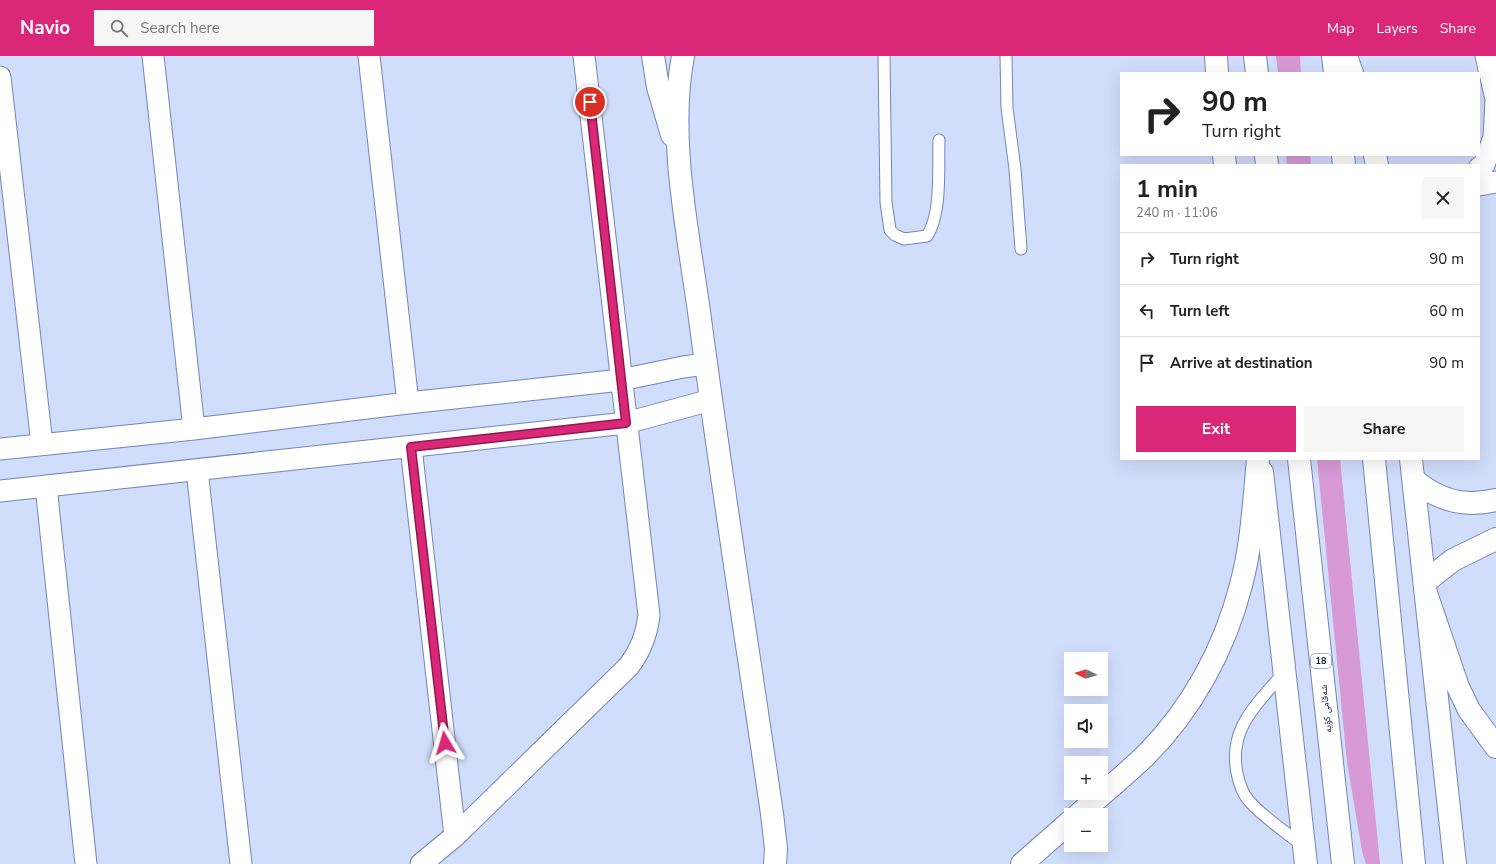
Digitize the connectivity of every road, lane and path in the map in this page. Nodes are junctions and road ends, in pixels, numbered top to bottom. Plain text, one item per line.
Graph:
1 (153, 56) edge
2 (369, 56) edge
3 (584, 56) edge
4 (653, 56) edge
5 (683, 56) edge
6 (884, 56) edge
7 (1006, 56) edge
8 (1216, 56) edge
9 (1255, 56) edge
10 (1333, 56) edge
11 (1346, 56) edge
12 (1486, 56) edge
13 (1217, 72) edge
14 (1257, 72) edge
15 (1335, 72) edge
16 (1352, 72) edge
17 (0, 77) edge
18 (939, 140) dead end
19 (678, 153) junction
20 (1480, 167) edge
21 (1496, 182) edge
22 (1480, 186) edge
23 (1021, 250) dead end
24 (706, 364) junction
25 (622, 380) junction
26 (711, 400) junction
27 (408, 403) junction
28 (626, 423) junction
29 (194, 429) junction
30 (42, 444) junction
31 (411, 447) junction
32 (0, 449) edge
33 (1259, 460) edge
34 (1259, 460) edge
35 (1299, 460) edge
36 (1374, 460) edge
37 (1411, 460) edge
38 (197, 470) junction
39 (1414, 480) junction
40 (46, 486) junction
41 (0, 491) edge
42 (1496, 500) edge
43 (1496, 539) edge
44 (1425, 588) junction
45 (1284, 671) junction
46 (1496, 747) edge
47 (1086, 808) edge
48 (1064, 827) edge
49 (455, 836) junction
50 (1305, 855) edge
51 (1456, 863) edge
52 (86, 864) edge
53 (241, 864) edge
54 (420, 864) edge
55 (776, 864) edge
56 (1022, 864) edge
57 (1343, 864) edge
58 (1414, 864) edge

1 - 29 street
2 - 27 street
3 - 25 street
4 - 19 main road
5 - 19 main road
6 - 18 lane
7 - 23 lane
8 - 13 main road
9 - 14 main road
10 - 15 main road
11 - 16 main road
12 - 20 street
17 - 30 street
19 - 24 main road
21 - 22 street
24 - 25 street
24 - 26 main road
25 - 27 street
25 - 28 street
26 - 28 street
26 - 55 main road
27 - 29 street
28 - 31 street
28 - 49 street
29 - 30 street
30 - 32 street
31 - 38 street
31 - 49 street
33 - 45 main road
34 - 47 main road
35 - 57 main road, شەقامی کۆیە / 18
36 - 58 main road
37 - 39 main road
38 - 40 street
38 - 53 street
39 - 42 main road
39 - 44 main road
40 - 41 street
40 - 52 street
43 - 44 main road
44 - 46 main road
44 - 51 main road
45 - 50 main road
45 - 50 lane
48 - 56 main road
49 - 54 street

